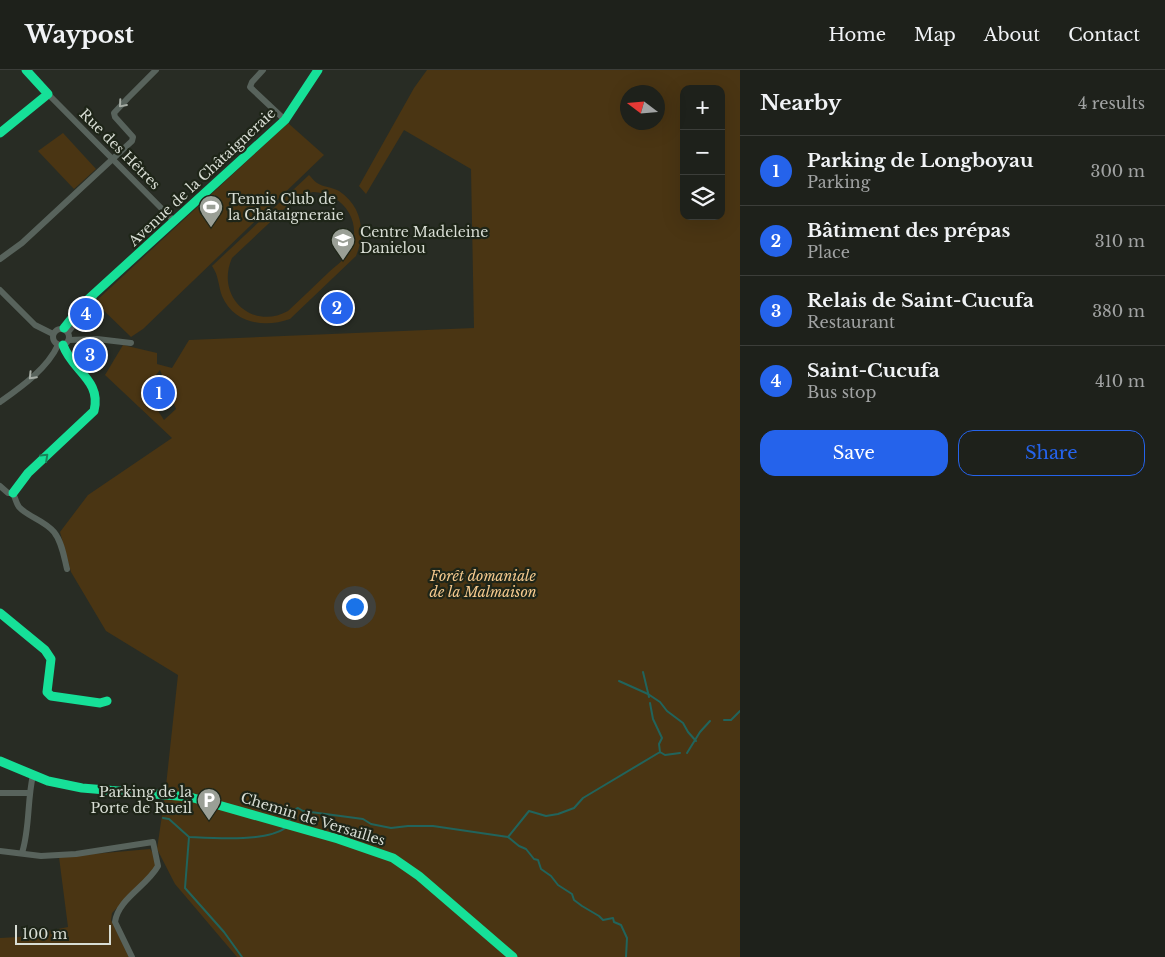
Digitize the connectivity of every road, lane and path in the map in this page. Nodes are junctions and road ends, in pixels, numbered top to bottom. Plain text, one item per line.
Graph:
1 (26, 70) edge
2 (156, 70) edge
3 (263, 70) edge
4 (318, 70) edge
5 (48, 94) junction
6 (284, 120) junction
7 (0, 133) edge
8 (112, 159) junction
9 (174, 221) junction
10 (0, 259) edge
11 (0, 290) edge
12 (66, 330) junction
13 (53, 334) junction
14 (63, 343) junction
15 (131, 343) dead end
16 (0, 402) edge
17 (0, 486) edge
18 (12, 493) junction
19 (67, 569) dead end
20 (0, 613) edge
21 (107, 701) dead end
22 (0, 761) edge
23 (34, 775) junction
24 (0, 793) edge
25 (29, 793) junction
26 (0, 851) edge
27 (22, 853) junction
28 (132, 957) edge
29 (512, 957) edge

1 - 5 street
2 -> 8 street
3 - 6 street
4 - 6 street, Avenue de la Châtaigneraie
5 - 7 street
5 - 8 street, Rue des Hêtres
6 - 9 street, Avenue de la Châtaigneraie
8 - 9 street, Rue des Hêtres
8 - 10 street
9 - 12 street, Avenue de la Châtaigneraie
11 - 13 street
12 - 13 street
12 - 14 street
13 - 14 street
14 - 15 street
14 -> 16 street
18 -> 14 street
17 - 18 street
18 - 19 street
20 - 21 street
22 - 23 street, Chemin de Versailles
23 - 25 street
23 - 29 street, Chemin de Versailles
24 - 25 street
25 - 27 street
26 - 27 street
27 - 28 street

